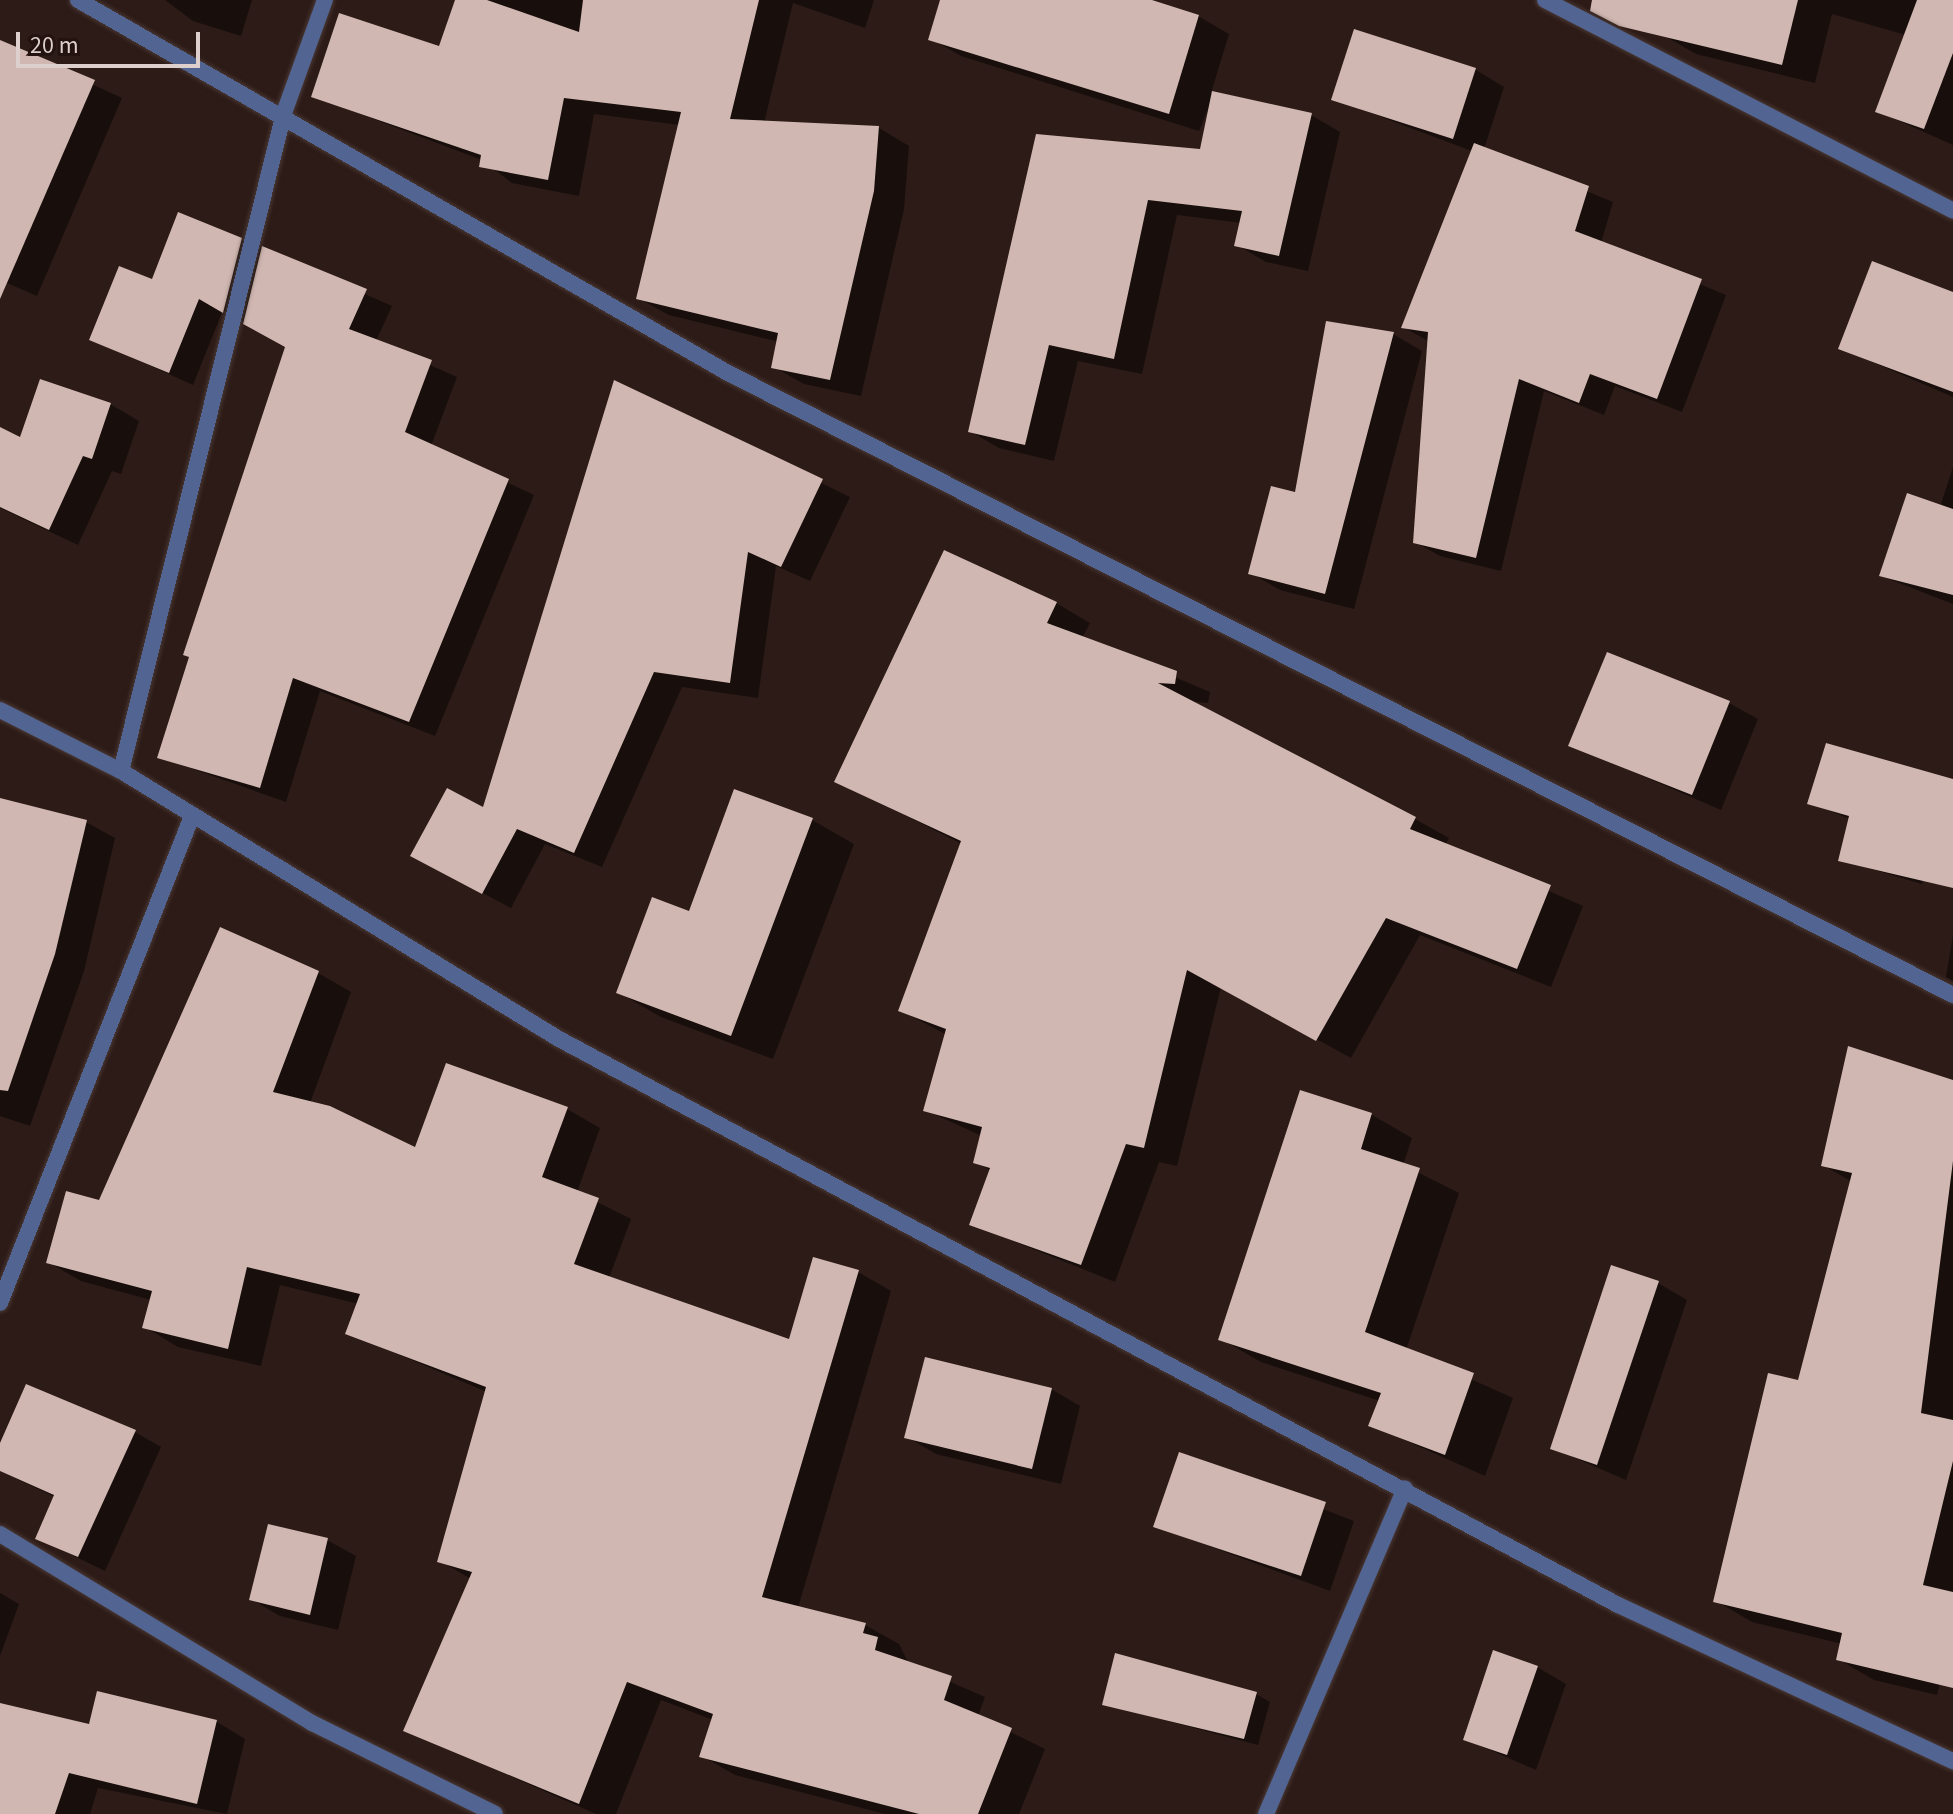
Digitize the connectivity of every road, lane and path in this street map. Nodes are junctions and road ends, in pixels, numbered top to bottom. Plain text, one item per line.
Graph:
1 (78, 0) edge
2 (325, 0) edge
3 (1545, 0) edge
4 (284, 113) junction
5 (1953, 211) edge
6 (0, 710) edge
7 (121, 771) junction
8 (192, 816) junction
9 (1953, 995) edge
10 (0, 1303) edge
11 (1405, 1488) junction
12 (0, 1534) edge
13 (1953, 1761) edge
14 (495, 1814) edge
15 (1266, 1814) edge

1 - 4 street
2 - 4 street
3 - 5 street
4 - 7 street
4 - 9 street
6 - 7 street
7 - 8 street
8 - 10 street
8 - 11 street
11 - 13 street
11 - 15 street
12 - 14 street

